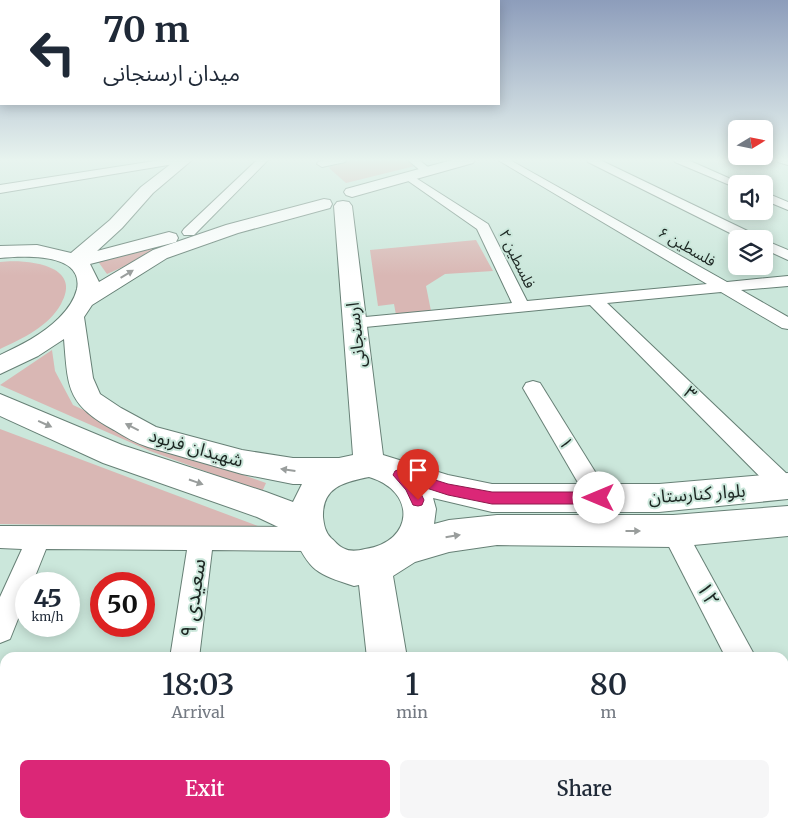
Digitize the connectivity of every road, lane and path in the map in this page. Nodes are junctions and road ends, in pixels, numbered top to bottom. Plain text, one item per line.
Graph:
1 (134, 199) edge
2 (139, 199) edge
3 (223, 199) edge
4 (327, 199) edge
5 (329, 199) edge
6 (334, 199) edge
7 (441, 199) edge
8 (570, 199) edge
9 (671, 199) edge
10 (773, 200) edge
11 (788, 206) edge
12 (116, 224) junction
13 (735, 230) edge
14 (189, 232) junction
15 (80, 233) dead end
16 (63, 240) dead end
17 (150, 244) junction
18 (773, 248) edge
19 (37, 250) junction
20 (0, 252) edge
21 (788, 256) edge
22 (75, 261) junction
23 (788, 281) edge
24 (724, 287) junction
25 (594, 300) junction
26 (522, 307) junction
27 (79, 309) junction
28 (355, 323) junction
29 (788, 324) edge
30 (0, 365) edge
31 (533, 388) dead end
32 (0, 404) edge
33 (369, 464) junction
34 (337, 470) junction
35 (400, 475) junction
36 (786, 486) edge
37 (599, 498) junction
38 (788, 521) edge
39 (307, 531) junction
40 (673, 531) junction
41 (0, 537) edge
42 (39, 537) junction
43 (201, 538) junction
44 (406, 548) junction
45 (374, 567) junction
46 (0, 629) edge
47 (185, 652) edge
48 (386, 652) edge
49 (739, 652) edge

1 - 15 main road
2 - 12 main road
3 - 14 street
4 - 14 main road
27 -> 5 main road
6 - 28 main road, ارسنجانی
7 - 26 street, فلسطین ۲
8 - 24 street, فلسطین ۶
9 - 13 street
10 - 11 street
12 - 17 main road
12 - 22 main road
14 - 17 main road
16 - 19 main road
17 - 22 main road
18 - 21 street
19 - 20 main road
19 - 22 main road
22 - 27 main road, شهيدان فربود
23 - 24 street
24 - 25 street
24 - 29 street, فلسطین ۶
25 - 26 street
25 - 36 street, ۳
26 - 28 street
27 - 30 main road
34 -> 27 main road, شهيدان فربود
28 - 33 main road, ارسنجانی
31 - 37 street, ۱
32 -> 39 main road, شهيدان فربود
33 - 34 main road
33 - 35 main road
34 - 39 main road
35 - 37 main road, بلوار کنارستان
35 - 44 main road
36 - 37 main road, بلوار کنارستان
38 - 40 main road, بلوار کنارستان
39 - 43 street
39 - 45 main road
44 -> 40 main road, بلوار کنارستان
40 - 49 street, ۱۲
41 - 42 street
42 - 43 street
42 - 46 street
43 - 47 street, سعیدی ۹
44 - 45 main road
45 - 48 main road

